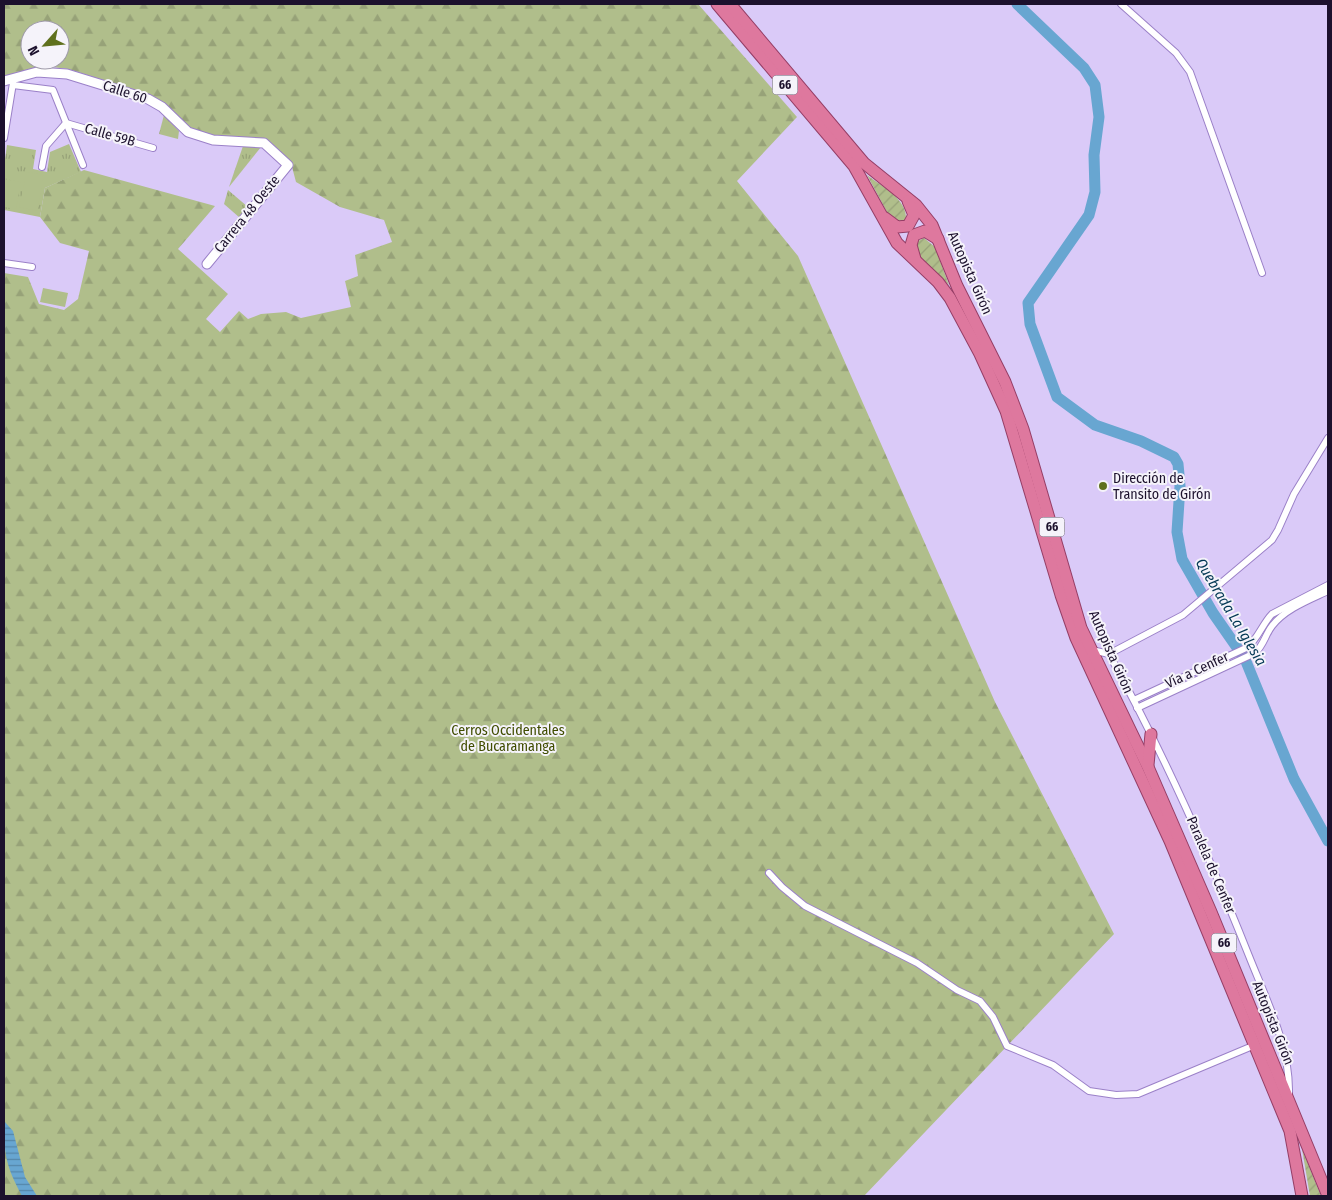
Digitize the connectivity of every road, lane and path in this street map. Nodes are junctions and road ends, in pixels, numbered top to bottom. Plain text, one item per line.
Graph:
1 (717, 4) edge
2 (730, 4) edge
3 (1121, 4) edge
4 (4, 81) edge
5 (13, 82) junction
6 (66, 123) junction
7 (4, 138) edge
8 (153, 148) dead end
9 (84, 165) dead end
10 (288, 165) joint
11 (42, 167) dead end
12 (906, 197) junction
13 (881, 216) junction
14 (939, 240) junction
15 (916, 261) junction
16 (4, 263) edge
17 (207, 264) dead end
18 (32, 267) dead end
19 (1262, 273) dead end
20 (1328, 438) edge
21 (1328, 585) edge
22 (1328, 591) edge
23 (1092, 650) junction
24 (1109, 654) junction
25 (1134, 700) junction
26 (1137, 708) junction
27 (1151, 734) junction
28 (1148, 767) junction
29 (769, 873) dead end
30 (1255, 1045) junction
31 (1288, 1102) junction
32 (1297, 1168) junction
33 (1325, 1187) edge
34 (1302, 1196) edge
35 (1306, 1196) edge

1 - 13 highway, Autopista Girón / 66
2 - 12 highway, Autopista Girón / 66
3 - 19 street
4 - 5 street, Calle 60
5 - 6 street
5 - 7 street
5 - 10 street, Calle 60
6 - 8 street, Calle 59B
6 - 9 street
6 - 11 street
10 - 17 street, Carrera 48 Oeste
12 - 13 highway
12 - 14 highway, Autopista Girón / 66
13 - 15 highway, Autopista Girón / 66
14 - 15 highway
14 - 23 highway, Autopista Girón / 66
15 - 30 highway, Autopista Girón / 66
16 - 18 street
20 - 24 street
21 - 25 street, Vía a Cenfer
22 - 26 street, Vía a Cenfer
23 - 24 street
23 - 28 highway, Autopista Girón / 66
24 - 25 street, Paralela de Cenfer
25 - 26 street, Paralela de Cenfer
26 - 27 street, Paralela de Cenfer
27 - 28 highway
27 - 31 street, Paralela de Cenfer
28 - 31 highway, Autopista Girón / 66
29 - 30 street
30 - 32 highway, Autopista Girón / 66
31 - 33 highway, Autopista Girón / 66
32 - 34 highway, Autopista Girón / 66
32 - 35 highway

